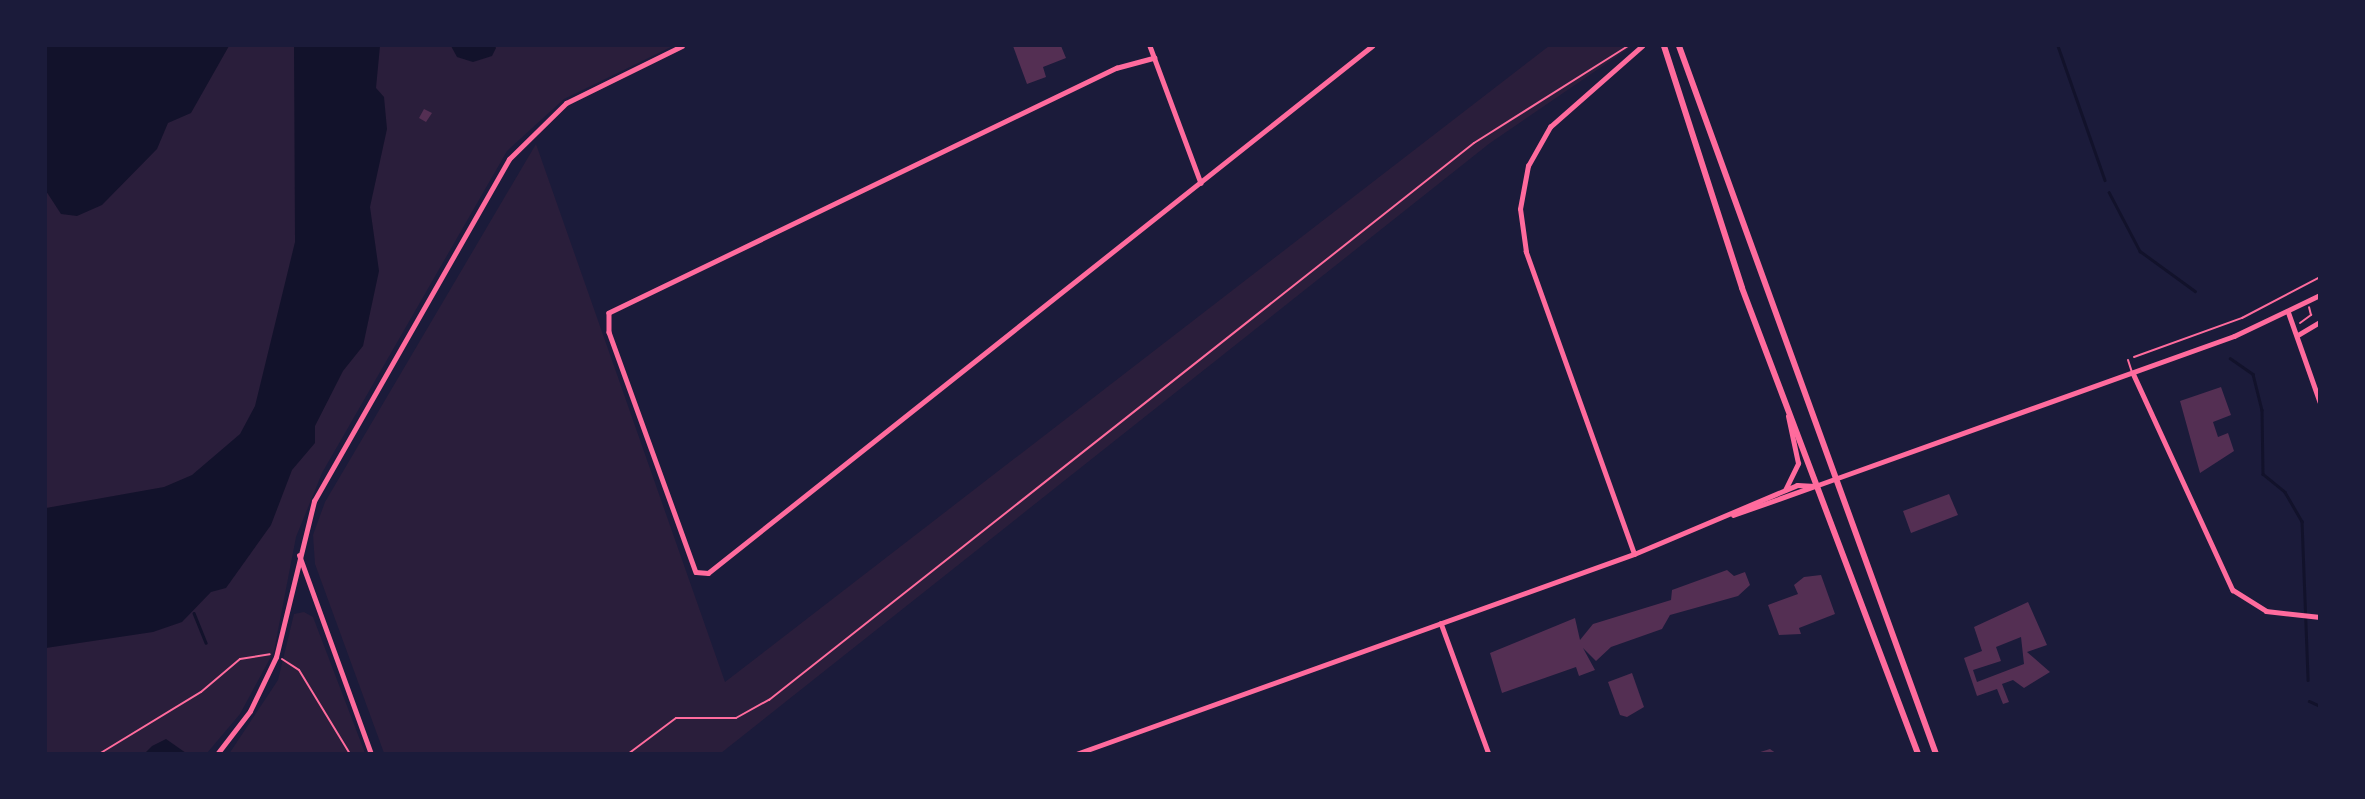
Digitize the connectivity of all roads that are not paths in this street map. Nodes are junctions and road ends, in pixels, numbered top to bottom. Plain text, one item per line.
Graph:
1 (682, 46) edge
2 (1150, 46) edge
3 (1372, 46) edge
4 (1642, 46) edge
5 (1678, 46) edge
6 (1665, 47) edge
7 (1155, 58) junction
8 (1201, 183) junction
9 (2319, 295) edge
10 (2288, 311) junction
11 (2319, 323) edge
12 (2298, 335) junction
13 (2128, 360) dead end
14 (2133, 373) junction
15 (2319, 402) edge
16 (1787, 409) junction
17 (1834, 480) junction
18 (1815, 486) junction
19 (1785, 490) junction
20 (1726, 516) junction
21 (298, 552) junction
22 (1634, 554) junction
23 (2319, 617) edge
24 (1441, 623) junction
25 (217, 754) edge
26 (371, 754) edge
27 (1076, 754) edge
28 (1489, 754) edge
29 (1918, 754) edge
30 (1936, 754) edge

1 - 21 street
2 - 7 street
3 - 8 street
4 - 22 street
5 - 17 main road
6 - 16 main road
7 - 8 street
7 - 8 street
9 - 10 street
10 - 12 street
10 - 14 street
11 - 12 street
12 - 15 street
13 - 14 lane
14 - 17 street
14 - 23 street
16 - 18 main road
16 - 19 street
17 - 18 street
17 - 30 main road
18 - 19 street
18 - 20 street
18 - 29 main road
19 - 20 street
20 - 22 street
21 - 25 street
21 - 26 street
22 - 24 street
24 - 27 street
24 - 28 street

